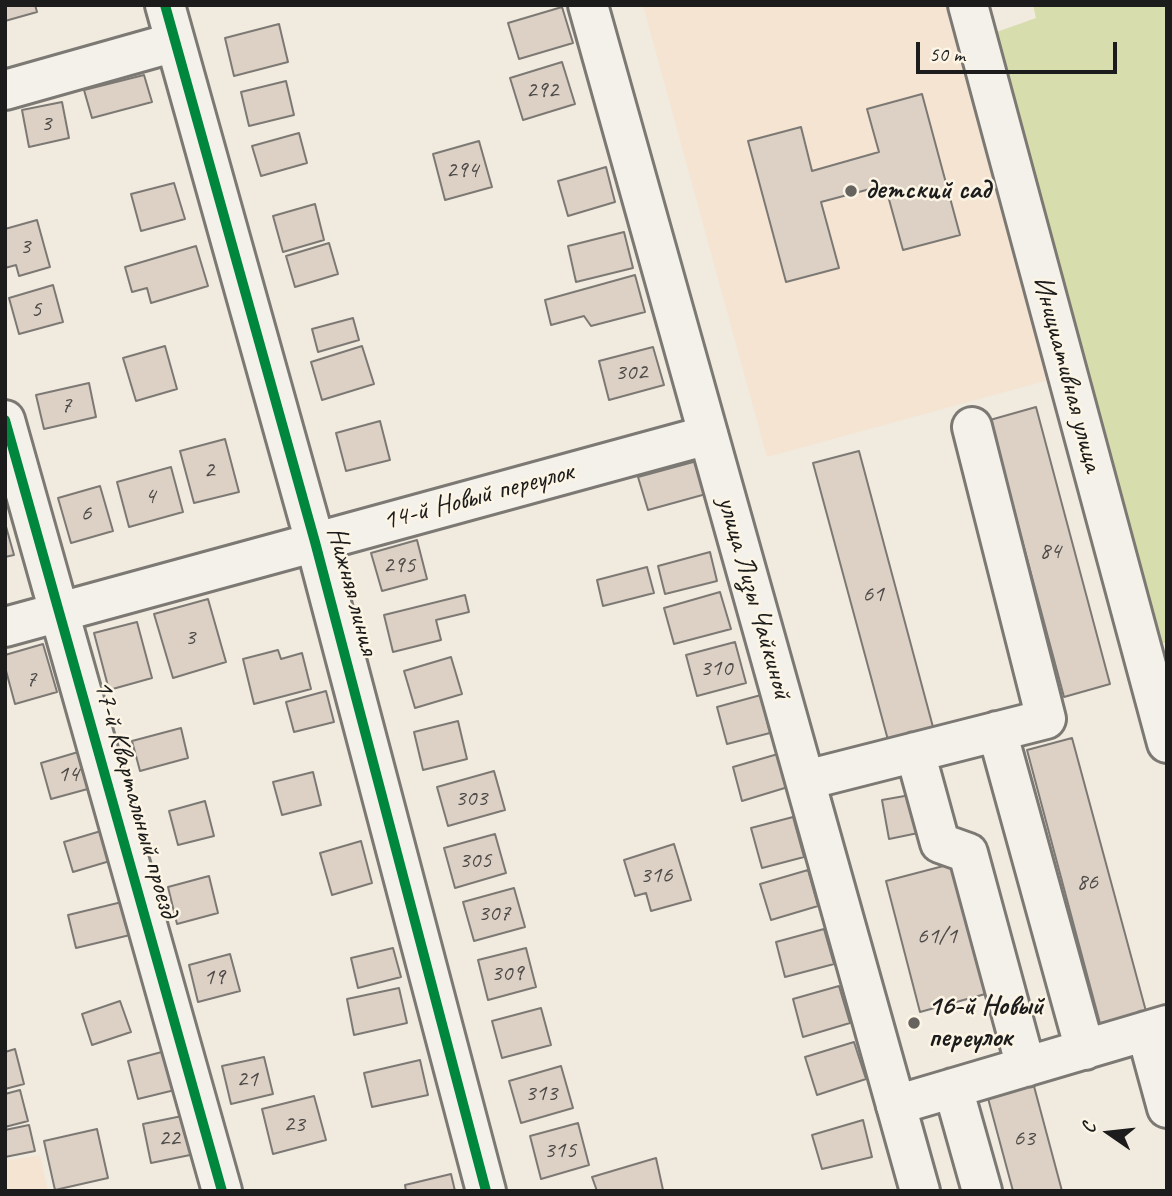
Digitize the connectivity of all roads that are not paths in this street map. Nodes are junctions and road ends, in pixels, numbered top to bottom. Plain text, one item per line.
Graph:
1 (165, 5) edge
2 (588, 5) edge
3 (968, 5) edge
4 (175, 42) junction
5 (5, 90) edge
6 (5, 421) edge
7 (972, 426) dead end
8 (708, 435) junction
9 (315, 542) junction
10 (59, 612) junction
11 (5, 627) edge
12 (997, 731) junction
13 (1167, 743) edge
14 (915, 752) junction
15 (806, 780) junction
16 (1156, 1028) edge
17 (1085, 1050) junction
18 (1026, 1067) junction
19 (953, 1088) junction
20 (896, 1105) junction
21 (1167, 1108) edge
22 (222, 1191) edge
23 (485, 1191) edge
24 (920, 1191) edge
25 (982, 1191) edge

1 - 4 street, Нижняя линия
2 - 8 street, улица Лизы Чайкиной
3 - 13 street, Инициативная улица
4 - 5 street
4 - 9 street, Нижняя линия
6 - 10 street, 17-й Квартальный проезд
7 - 12 street
8 - 9 street, 14-й Новый переулок
8 - 15 street, улица Лизы Чайкиной
9 - 10 street, 14-й Новый переулок
9 - 23 street, Нижняя линия
10 - 11 street, 14-й Новый переулок
10 - 22 street, 17-й Квартальный проезд
12 - 14 street
12 - 17 street
14 - 15 street
14 - 18 street
15 - 20 street, улица Лизы Чайкиной
16 - 17 street
16 - 21 street
17 - 18 street
18 - 19 street
19 - 20 street
19 - 25 street
20 - 24 street, улица Лизы Чайкиной

